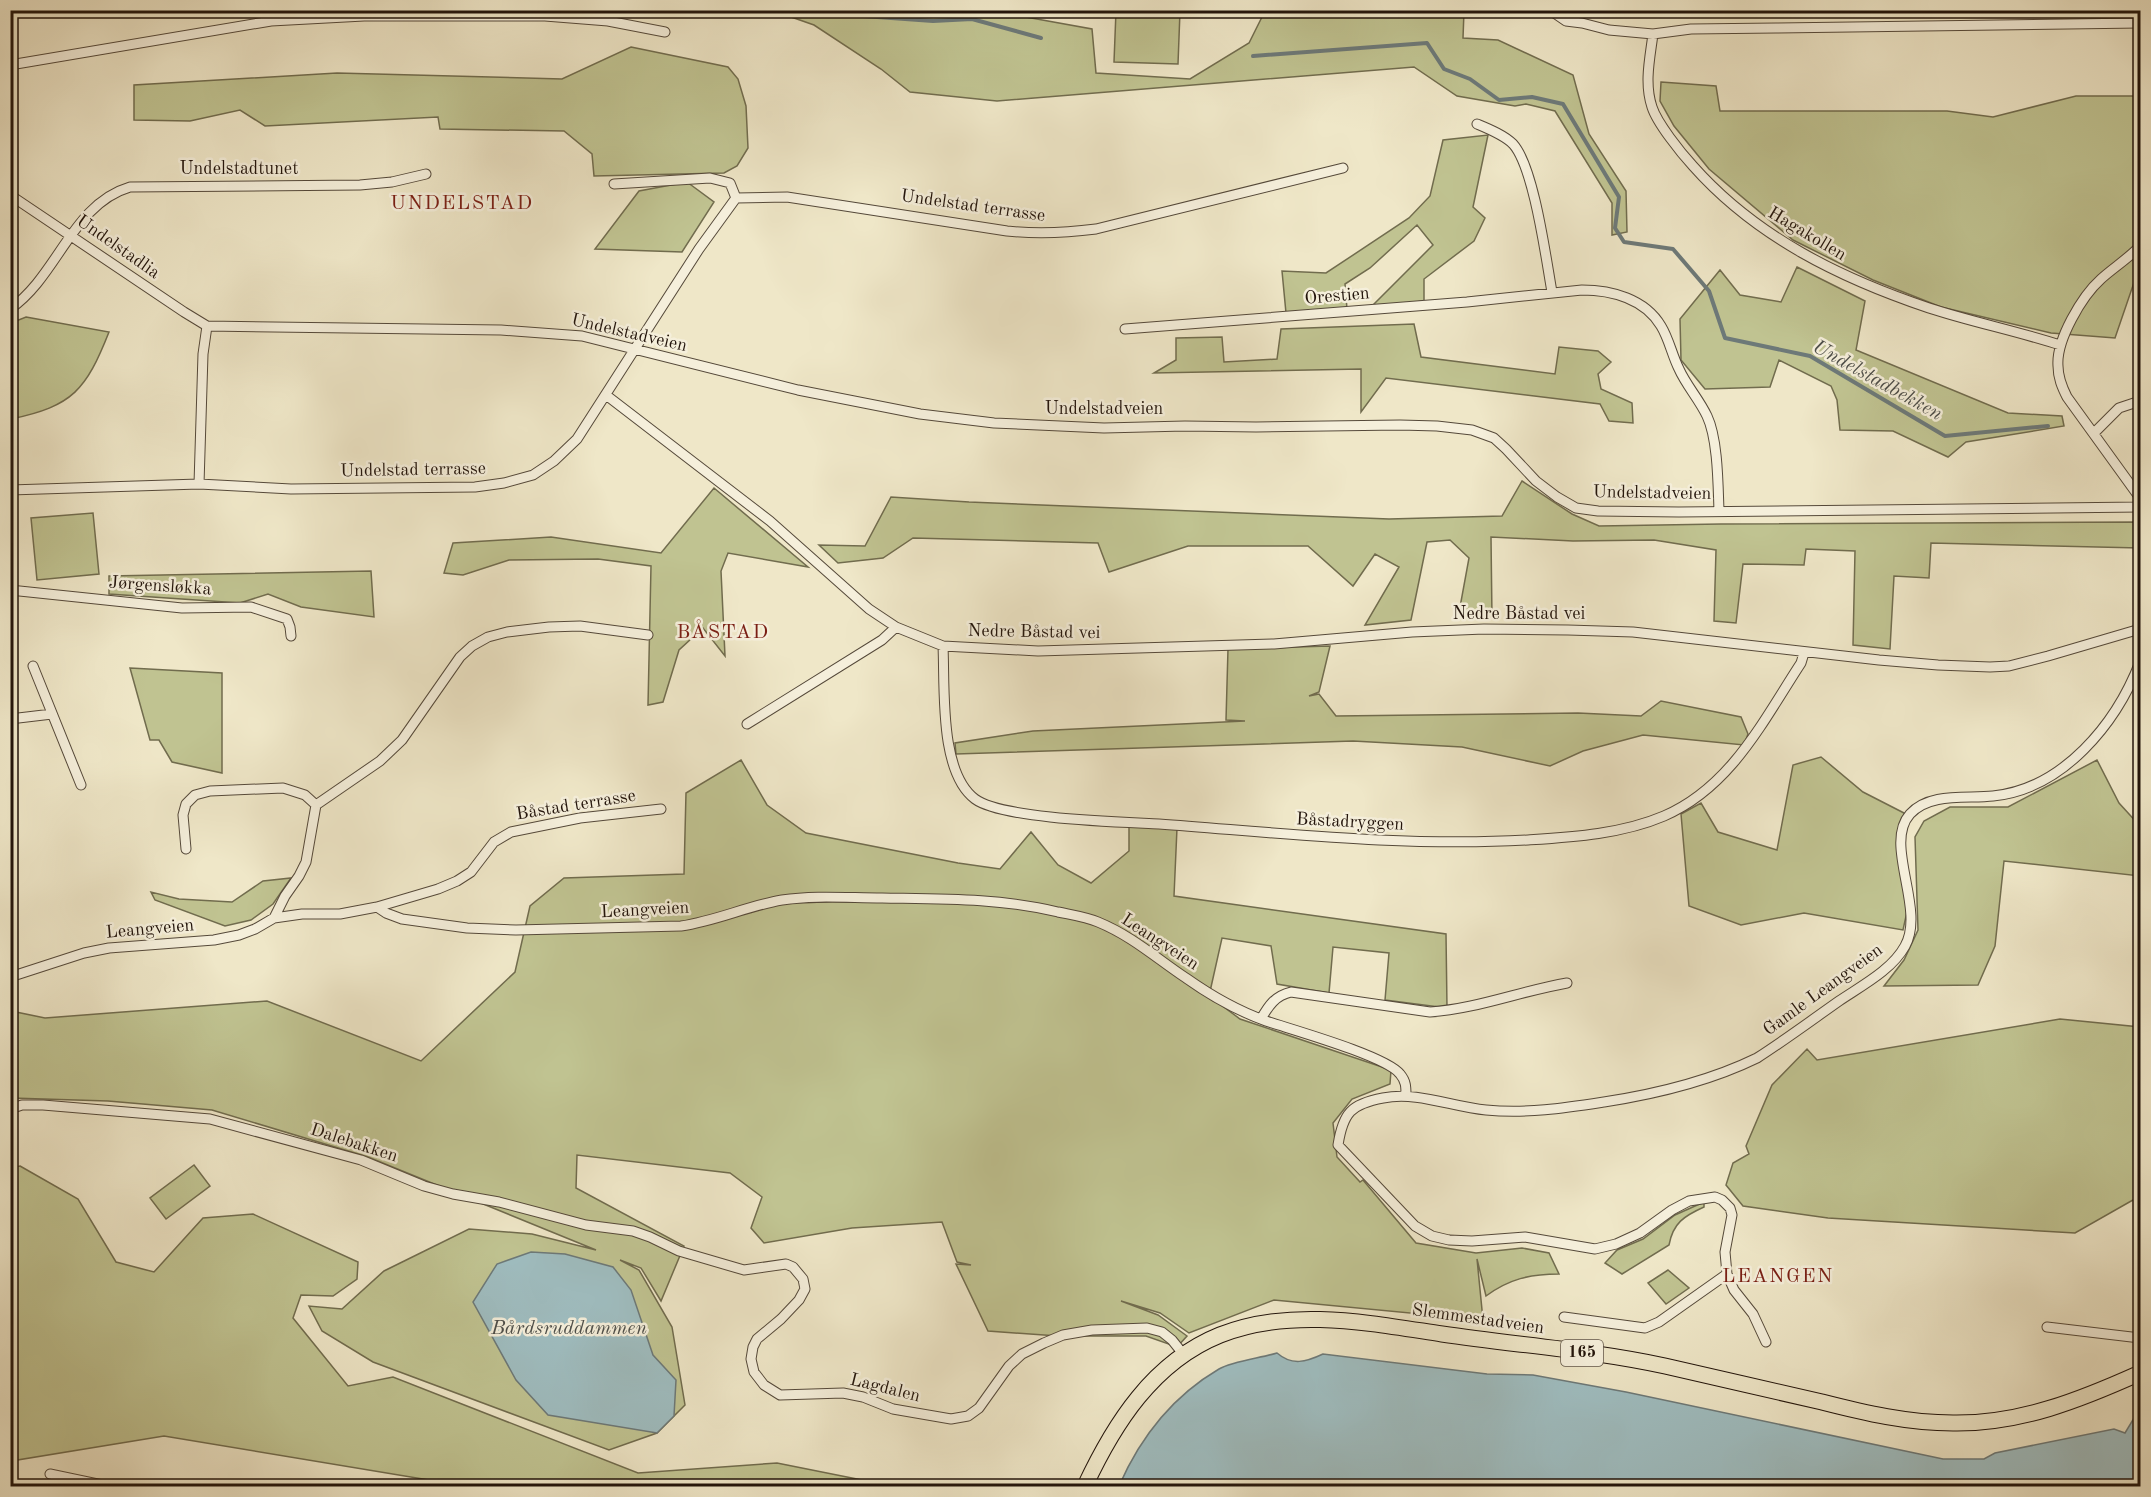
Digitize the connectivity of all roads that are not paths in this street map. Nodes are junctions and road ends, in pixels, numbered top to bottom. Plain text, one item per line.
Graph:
1 (1550, 10) edge
2 (2140, 23) edge
3 (665, 32) dead end
4 (1653, 34) junction
5 (10, 65) edge
6 (1477, 124) dead end
7 (1343, 168) dead end
8 (426, 174) dead end
9 (614, 184) dead end
10 (10, 195) edge
11 (736, 198) junction
12 (72, 235) junction
13 (2140, 246) edge
14 (1552, 292) junction
15 (10, 309) edge
16 (207, 326) junction
17 (1125, 329) dead end
18 (2061, 345) junction
19 (636, 348) junction
20 (606, 395) junction
21 (2140, 401) edge
22 (2094, 433) junction
23 (199, 484) junction
24 (10, 490) edge
25 (2140, 498) edge
26 (2140, 507) edge
27 (1719, 511) junction
28 (10, 590) edge
29 (896, 627) junction
30 (2140, 629) edge
31 (648, 635) dead end
32 (291, 636) dead end
33 (944, 646) junction
34 (1804, 653) junction
35 (2140, 662) edge
36 (33, 666) dead end
37 (52, 714) junction
38 (10, 719) edge
39 (747, 724) dead end
40 (81, 784) dead end
41 (316, 805) junction
42 (661, 809) dead end
43 (186, 849) dead end
44 (377, 907) junction
45 (274, 918) junction
46 (10, 977) edge
47 (1566, 983) dead end
48 (1261, 1019) junction
49 (1406, 1095) junction
50 (10, 1109) edge
51 (679, 1251) joint
52 (1727, 1274) junction
53 (1564, 1317) dead end
54 (2047, 1327) dead end
55 (2140, 1338) edge
56 (1766, 1342) dead end
57 (1184, 1355) junction
58 (2140, 1373) edge
59 (50, 1474) dead end
60 (107, 1486) edge
61 (1085, 1486) edge

1 - 4 street
2 - 4 street
3 - 5 street
4 - 18 street, Hagakollen
6 - 14 street
7 - 11 street, Undelstad terrasse
8 - 12 street, Undelstadtunet
9 - 11 street
10 - 12 street, Undelstadlia
11 - 19 street, Undelstad terrasse
12 - 15 street
12 - 16 street, Undelstadlia
13 - 18 street
14 - 17 street, Orestien
14 - 27 street, Orestien
16 - 19 street, Undelstadveien
16 - 23 street
18 - 22 street
19 - 20 street, Undelstad terrasse
19 - 27 street, Undelstadveien
20 - 23 street, Undelstad terrasse
20 - 29 street, Nedre Båstad vei
21 - 22 street
22 - 25 street
23 - 24 street
26 - 27 street, Undelstadveien
28 - 32 street, Jørgensløkka
29 - 33 street, Nedre Båstad vei
29 - 39 street
30 - 34 street, Nedre Båstad vei
31 - 41 street
33 - 34 street, Nedre Båstad vei
33 - 34 street, Båstadryggen
35 - 49 street, Gamle Leangveien
36 - 37 street
37 - 38 street
37 - 40 street
41 - 43 street
41 - 45 street
42 - 44 street, Båstad terrasse
44 - 45 street, Leangveien
44 - 48 street, Leangveien
45 - 46 street, Leangveien
47 - 48 street
48 - 49 street, Leangveien
49 - 52 street
50 - 51 street, Dalebakken
51 - 57 street, Lagdalen
52 - 53 street
52 - 56 street
54 - 55 street
57 - 58 main road, Slemmestadveien / 165
57 - 61 main road, Slemmestadveien / 165
59 - 60 street

